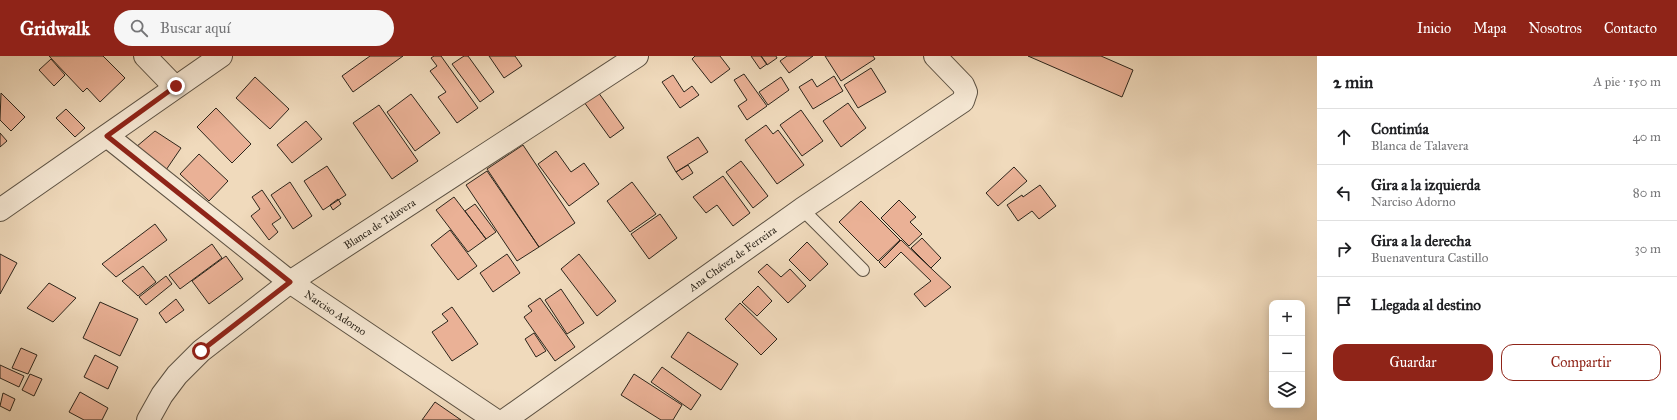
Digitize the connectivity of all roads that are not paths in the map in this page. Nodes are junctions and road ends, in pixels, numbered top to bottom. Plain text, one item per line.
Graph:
1 (145, 56) edge
2 (221, 56) edge
3 (637, 56) edge
4 (935, 56) edge
5 (176, 86) junction
6 (107, 136) junction
7 (802, 209) junction
8 (0, 210) edge
9 (863, 270) dead end
10 (290, 282) junction
11 (148, 420) edge
12 (495, 420) edge
13 (505, 420) edge

1 - 5 street
2 - 5 street
3 - 10 street, Blanca de Talavera
4 - 7 street, Ana Chávez de Ferreira
5 - 6 street
6 - 8 street
6 - 10 street, Narciso Adorno
7 - 9 lane
7 - 13 street, Ana Chávez de Ferreira
10 - 11 street, Blanca de Talavera
10 - 12 street, Narciso Adorno

